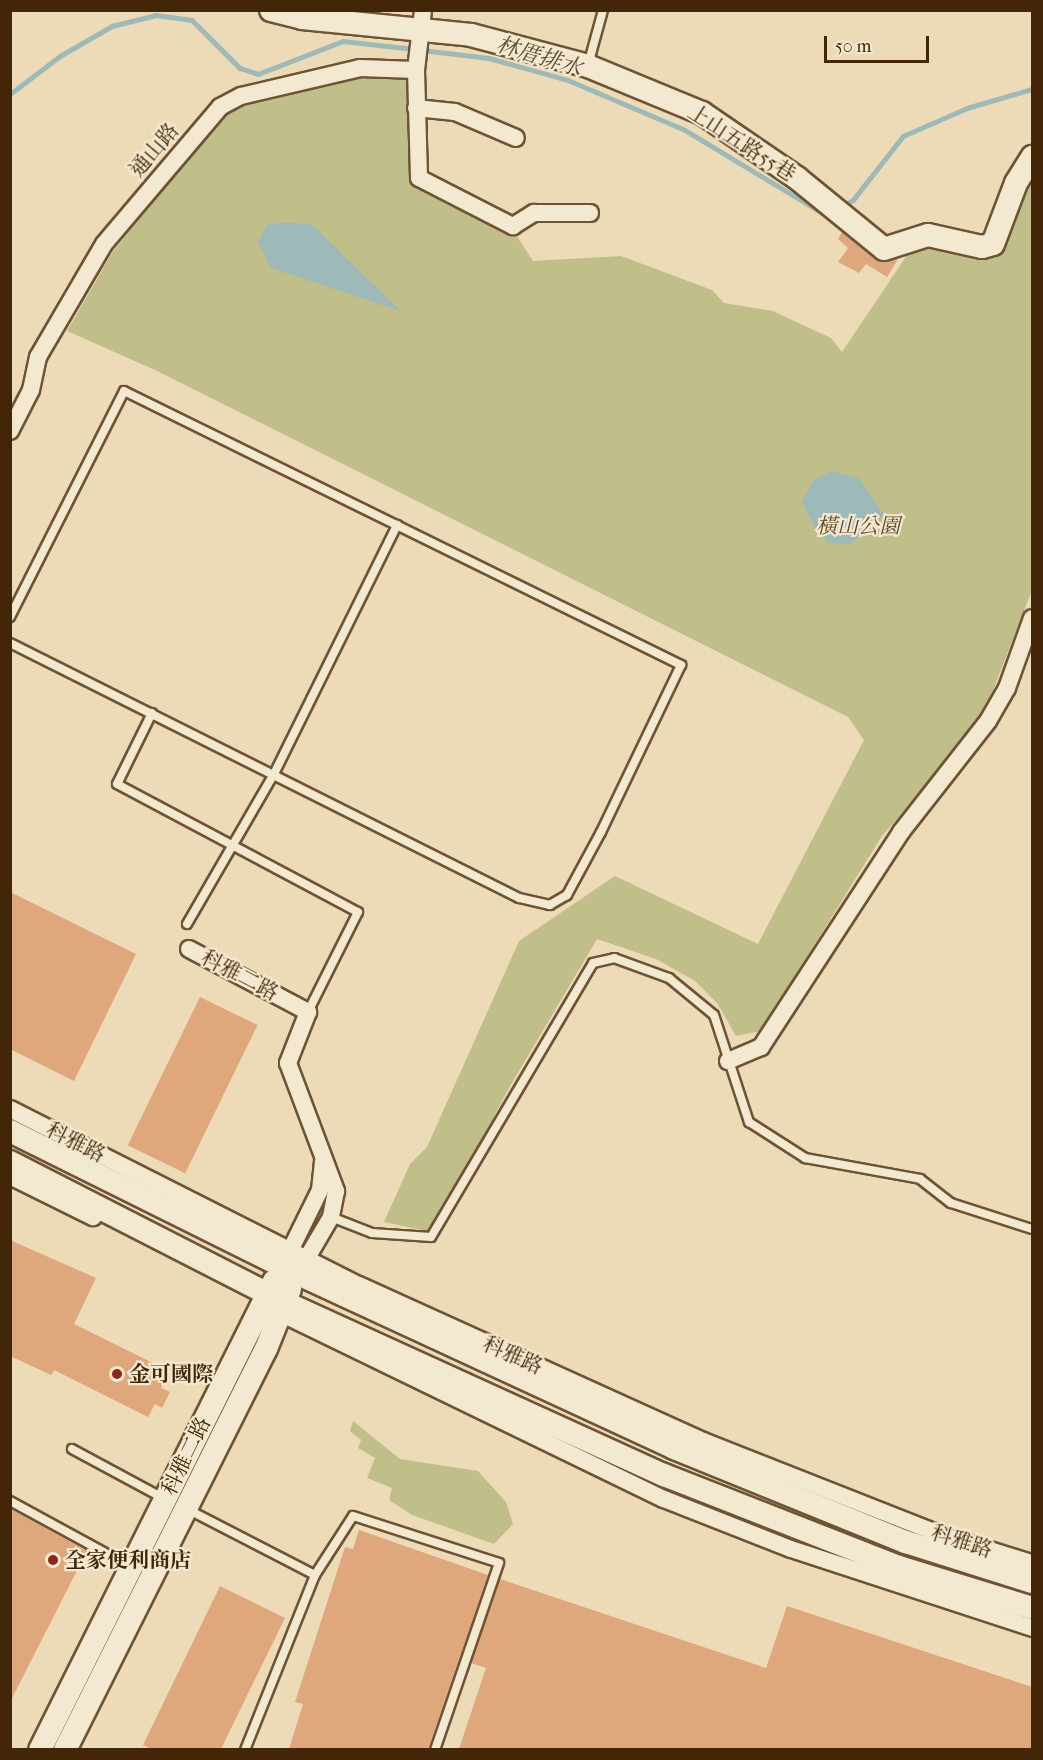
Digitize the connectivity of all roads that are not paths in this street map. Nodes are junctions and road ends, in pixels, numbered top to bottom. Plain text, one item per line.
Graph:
1 (271, 10) edge
2 (603, 10) edge
3 (421, 26) edge
4 (416, 64) junction
5 (588, 66) junction
6 (416, 108) junction
7 (516, 138) dead end
8 (1032, 158) edge
9 (590, 213) dead end
10 (11, 428) edge
11 (397, 525) junction
12 (10, 617) edge
13 (1032, 618) edge
14 (10, 643) edge
15 (152, 713) junction
16 (274, 774) junction
17 (233, 845) junction
18 (187, 924) dead end
19 (189, 949) dead end
20 (308, 1012) junction
21 (728, 1061) junction
22 (10, 1109) edge
23 (10, 1131) edge
24 (323, 1161) junction
25 (10, 1162) edge
26 (10, 1176) edge
27 (331, 1217) junction
28 (1032, 1229) edge
29 (294, 1262) junction
30 (273, 1303) junction
31 (72, 1449) dead end
32 (10, 1500) edge
33 (174, 1503) junction
34 (1032, 1563) edge
35 (132, 1567) junction
36 (315, 1575) junction
37 (1032, 1582) edge
38 (1032, 1608) edge
39 (1032, 1628) edge
40 (40, 1749) edge
41 (65, 1749) edge
42 (245, 1749) edge
43 (435, 1749) edge

1 - 3 street, 上山五路55巷
2 - 5 lane
3 - 4 street
3 - 5 street, 上山五路55巷
4 - 6 street
4 - 10 street, 通山路
5 - 8 street, 上山五路55巷
6 - 7 street
6 - 9 street
11 - 12 lane
11 - 16 lane
11 - 16 lane
13 - 21 street
14 - 15 lane
15 - 16 lane
15 - 17 lane
16 - 17 lane
17 - 18 lane
17 - 20 lane
19 - 20 street, 科雅二路
20 - 24 street, 科雅二路
21 - 27 lane
21 - 28 lane
22 - 29 street, 科雅路
23 - 29 street, 科雅路
24 - 27 street, 科雅二路
24 - 29 street, 科雅二路
25 - 30 street, 科雅路
26 - 30 street, 科雅路
27 - 29 street, 科雅二路
29 - 30 street, 科雅二路
29 - 34 street, 科雅路
29 - 37 street, 科雅路
30 - 33 street, 科雅二路
30 - 38 street, 科雅路
30 - 39 street, 科雅路
31 - 33 lane
32 - 35 lane
33 - 35 street, 科雅二路
33 - 36 lane
33 - 41 street, 科雅二路
35 - 40 street, 科雅二路
36 - 42 lane
36 - 43 lane

